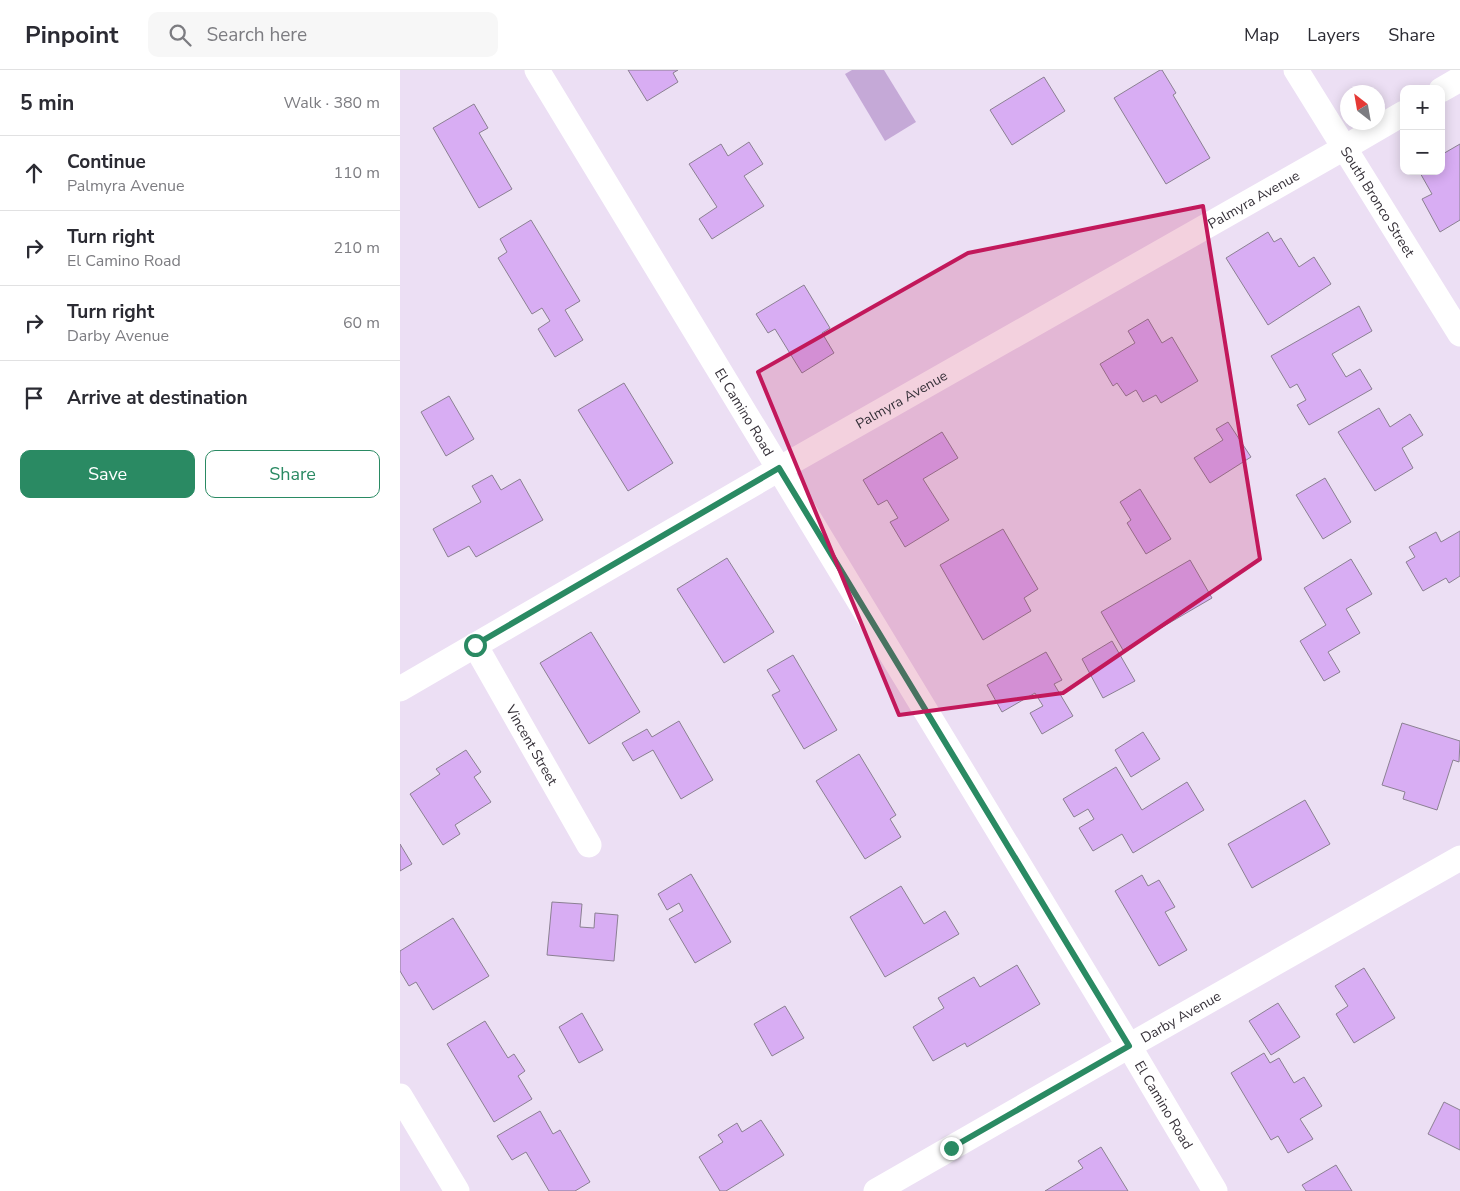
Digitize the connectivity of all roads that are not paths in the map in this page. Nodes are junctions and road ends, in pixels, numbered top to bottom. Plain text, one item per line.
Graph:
1 (537, 70) edge
2 (1296, 70) edge
3 (1460, 79) edge
4 (1445, 88) edge
5 (1400, 115) edge
6 (1344, 148) junction
7 (1460, 334) edge
8 (779, 468) junction
9 (475, 645) junction
10 (400, 689) edge
11 (589, 845) dead end
12 (1460, 858) edge
13 (1129, 1046) junction
14 (400, 1096) edge
15 (457, 1191) edge
16 (876, 1191) edge
17 (1215, 1191) edge

1 - 8 street, El Camino Road
2 - 6 street, South Bronco Street
3 - 4 street
5 - 6 street, Palmyra Avenue
6 - 7 street, South Bronco Street
6 - 8 street, Palmyra Avenue
8 - 9 street, Palmyra Avenue
8 - 13 street, El Camino Road
9 - 10 street, Palmyra Avenue
9 - 11 street, Vincent Street
12 - 13 street, Darby Avenue
13 - 16 street, Darby Avenue
13 - 17 street, El Camino Road
14 - 15 street

